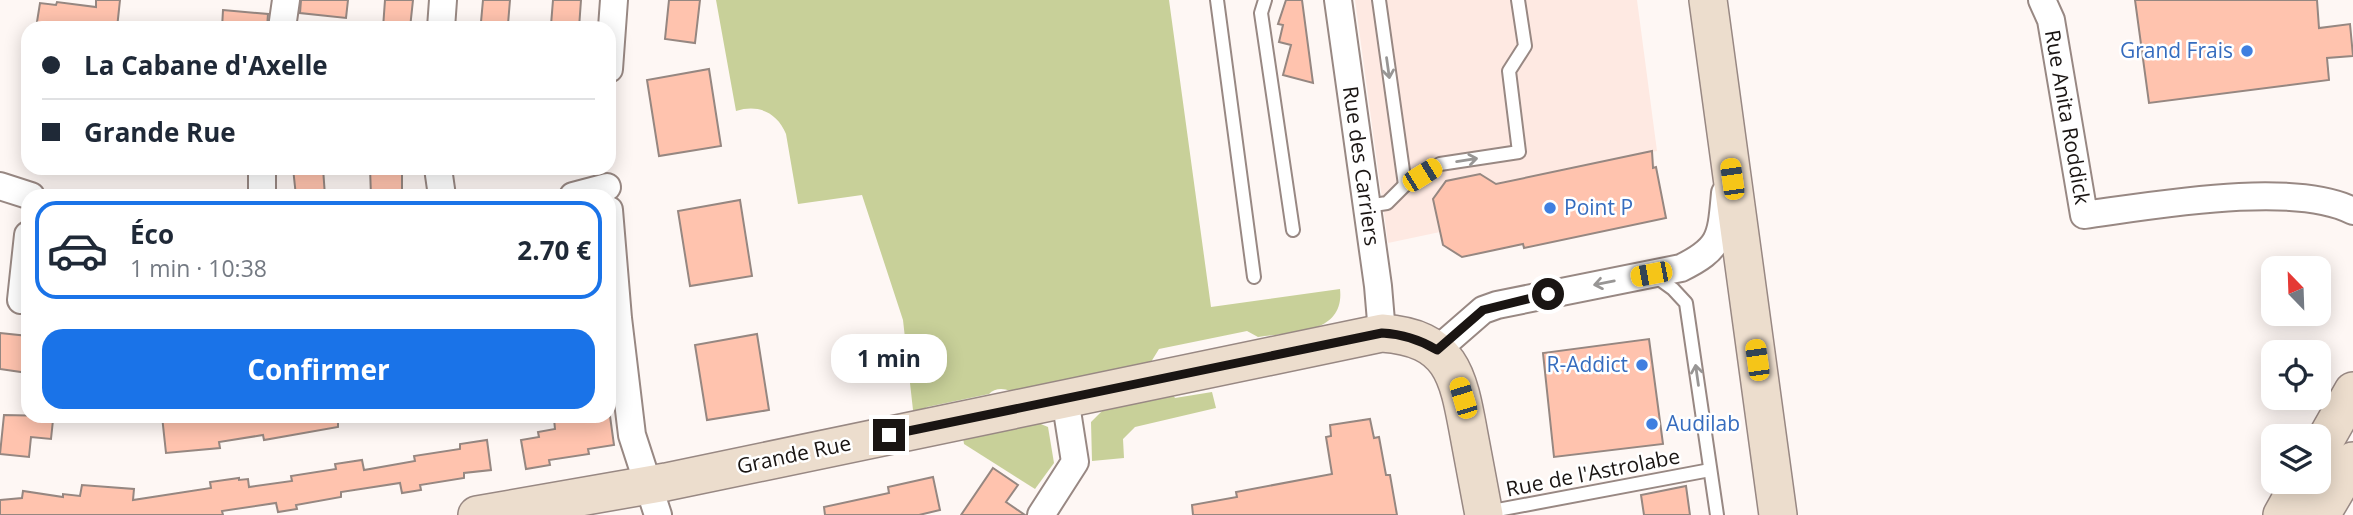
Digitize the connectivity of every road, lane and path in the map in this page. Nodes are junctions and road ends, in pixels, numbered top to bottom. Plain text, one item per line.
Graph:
1 (286, 0) edge
2 (443, 0) edge
3 (614, 0) edge
4 (1217, 0) edge
5 (1265, 0) edge
6 (1338, 0) edge
7 (1379, 0) edge
8 (1518, 0) edge
9 (1708, 0) edge
10 (2042, 0) edge
11 (283, 21) edge
12 (442, 21) edge
13 (612, 21) edge
14 (1728, 153) junction
15 (1405, 185) junction
16 (0, 186) edge
17 (21, 193) edge
18 (1367, 206) junction
19 (2353, 211) edge
20 (1293, 230) dead end
21 (1651, 274) junction
22 (1254, 276) dead end
23 (616, 292) edge
24 (1382, 333) junction
25 (1437, 350) junction
26 (2353, 391) edge
27 (1065, 398) junction
28 (2353, 417) edge
29 (2331, 430) edge
30 (1710, 470) junction
31 (2350, 474) edge
32 (2294, 494) edge
33 (653, 500) edge
34 (1484, 514) edge
35 (477, 515) edge
36 (1041, 515) edge
37 (1717, 515) edge
38 (1778, 515) edge
39 (2282, 515) edge
40 (2321, 515) edge

1 - 11 street
2 - 12 street
3 - 13 street
4 - 22 lane
5 - 20 lane
6 - 18 street, Rue des Carriers
7 -> 15 lane
15 -> 8 lane
9 - 14 street
10 - 19 street, Rue Anita Roddick
14 - 21 street
14 - 38 street
15 - 18 lane
16 - 17 street
18 - 24 street, Rue des Carriers
21 -> 25 street
30 -> 21 lane
23 - 33 street
24 - 25 street, Grande Rue
24 - 27 street, Grande Rue
25 - 34 street
26 - 29 street
27 - 33 street, Grande Rue
27 - 36 street
28 - 31 street
30 - 34 lane, Rue de l'Astrolabe
30 - 37 lane
31 - 40 street
32 - 39 street
33 - 35 street, Grande Rue

